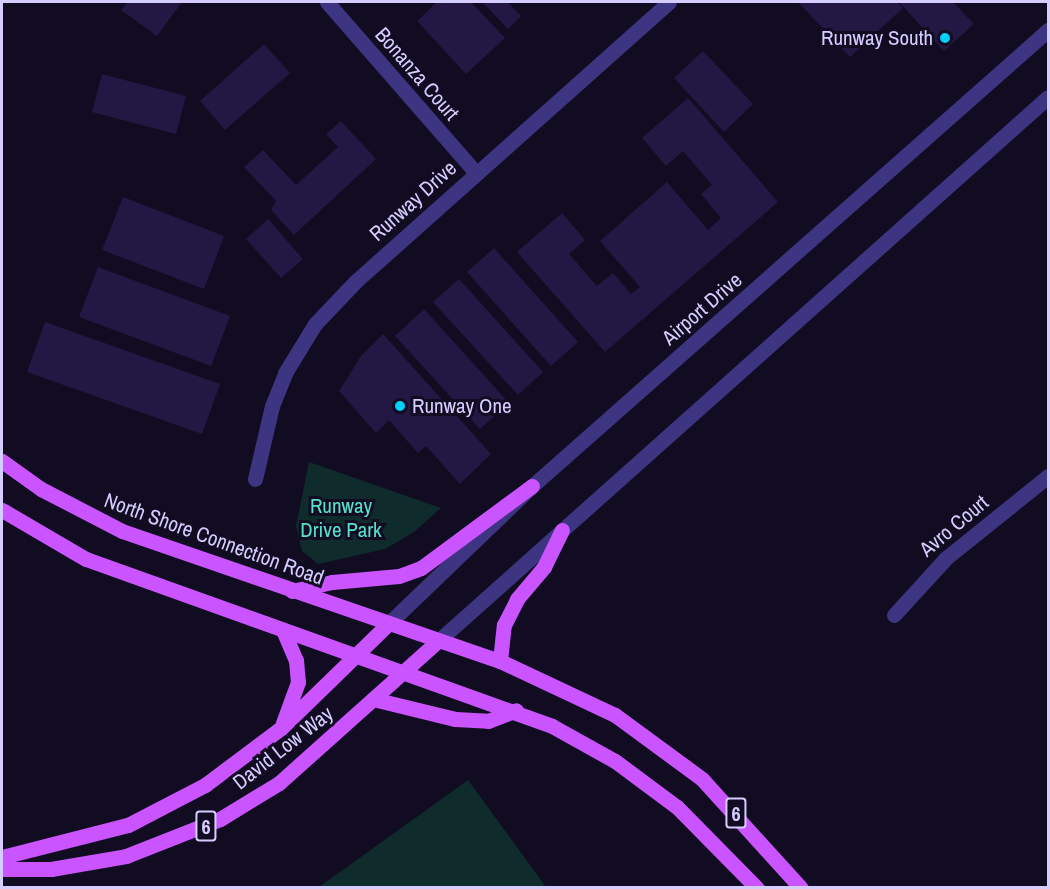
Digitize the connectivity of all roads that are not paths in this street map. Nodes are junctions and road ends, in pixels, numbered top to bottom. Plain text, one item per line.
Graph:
1 (327, 2) edge
2 (669, 2) edge
3 (1048, 30) edge
4 (1048, 98) edge
5 (476, 173) junction
6 (2, 461) edge
7 (1048, 476) edge
8 (255, 479) dead end
9 (532, 486) junction
10 (2, 510) edge
11 (562, 530) junction
12 (292, 591) junction
13 (894, 615) dead end
14 (388, 624) junction
15 (283, 630) junction
16 (438, 641) junction
17 (354, 655) junction
18 (500, 661) junction
19 (402, 671) junction
20 (373, 699) junction
21 (516, 710) junction
22 (281, 728) junction
23 (2, 857) edge
24 (2, 869) edge
25 (757, 888) edge
26 (801, 888) edge

1 - 5 street, Bonanza Court
2 - 5 street, Runway Drive
3 - 9 street, Airport Drive
4 - 11 street
5 - 8 street, Runway Drive
6 - 12 main road, North Shore Connection Road
7 - 13 street, Avro Court
9 - 12 main road
9 - 14 street, Airport Drive
10 - 15 main road
11 - 16 street
11 - 18 main road
12 - 14 main road, North Shore Connection Road
14 - 16 main road, 6
14 - 17 main road, David Low Way / 6
15 - 17 main road
15 - 22 main road
16 - 18 main road, 6
16 - 19 main road, David Low Way
17 - 19 main road
17 - 22 main road, David Low Way / 6
18 - 26 main road, 6
19 - 20 main road, David Low Way
19 - 21 main road
20 - 21 main road
20 - 24 main road, David Low Way / 6
21 - 25 main road, 6
22 - 23 main road, David Low Way / 6

